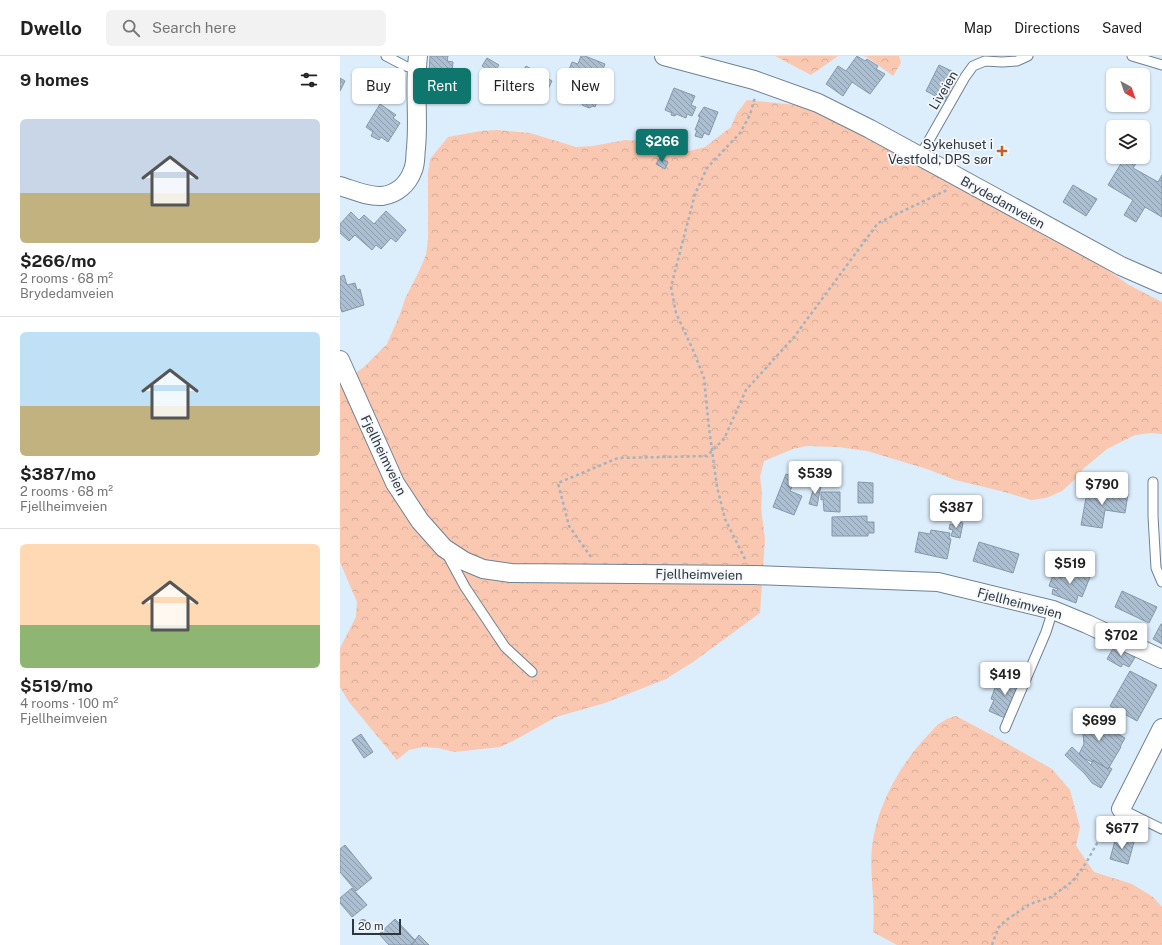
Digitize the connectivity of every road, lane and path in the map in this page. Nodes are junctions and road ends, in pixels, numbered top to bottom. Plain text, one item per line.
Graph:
1 (386, 56) edge
2 (664, 56) edge
3 (1028, 56) edge
4 (1132, 56) edge
5 (697, 61) edge
6 (417, 63) edge
7 (1162, 65) edge
8 (758, 82) junction
9 (920, 156) junction
10 (966, 181) junction
11 (340, 186) edge
12 (1162, 284) edge
13 (340, 360) edge
14 (1153, 482) dead end
15 (444, 548) junction
16 (603, 573) junction
17 (754, 575) junction
18 (1162, 582) edge
19 (1053, 610) junction
20 (1162, 659) edge
21 (532, 672) dead end
22 (1005, 728) dead end
23 (1162, 728) edge
24 (1121, 809) junction
25 (1162, 829) edge
26 (992, 945) edge

1 - 6 lane
2 - 5 street, Brydedamveien
3 - 9 lane, Liveien
4 - 7 lane
5 - 8 street, Brydedamveien
6 - 11 street
8 - 9 street, Brydedamveien
8 - 17 path
9 - 10 street, Brydedamveien
10 - 12 street, Brydedamveien
10 - 16 path
13 - 15 street, Fjellheimveien
14 - 18 lane
15 - 16 street, Fjellheimveien
15 - 21 lane
16 - 17 street, Fjellheimveien
17 - 19 street, Fjellheimveien
19 - 20 street, Fjellheimveien
19 - 22 lane
23 - 24 street
24 - 25 lane
24 - 26 path

